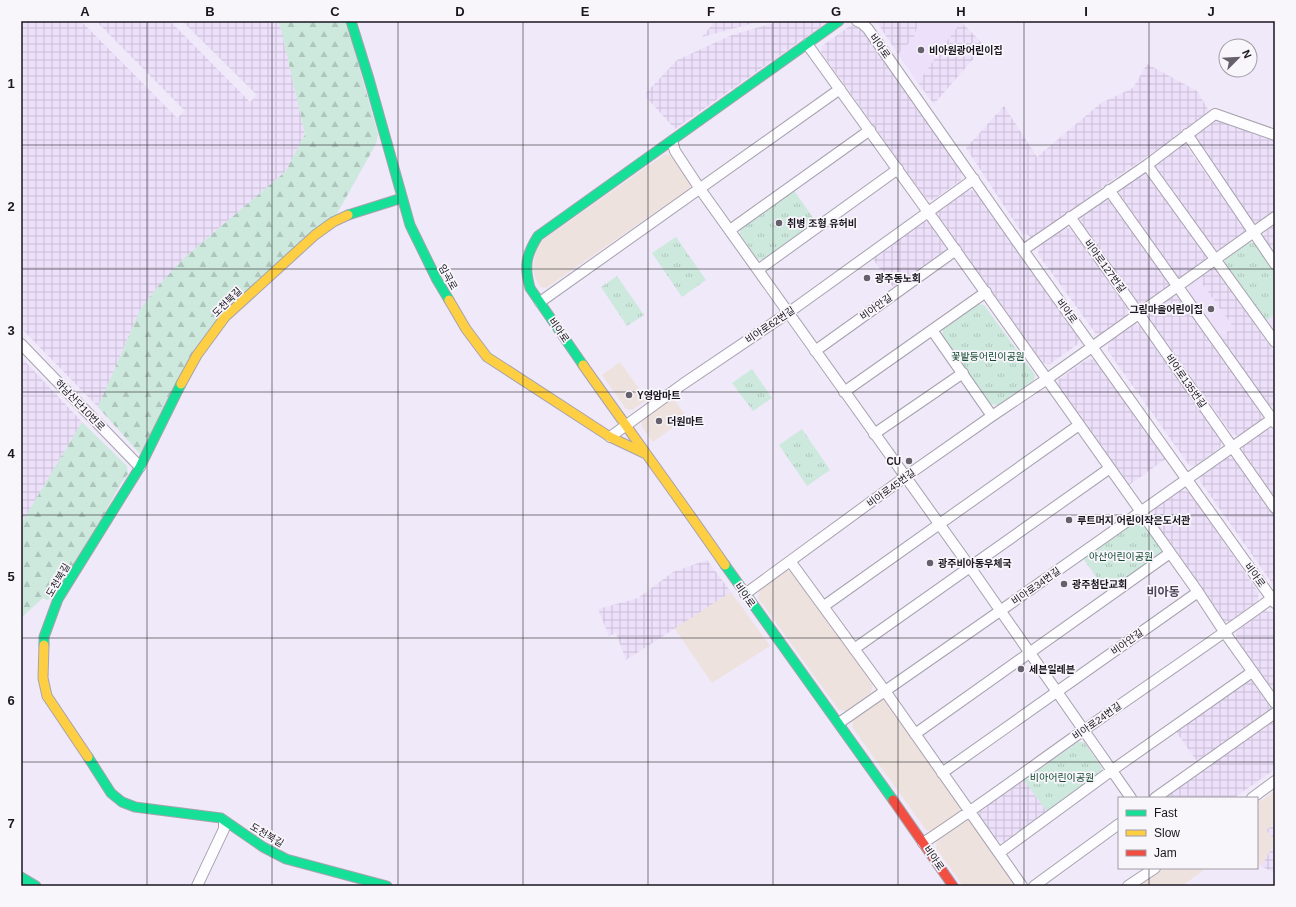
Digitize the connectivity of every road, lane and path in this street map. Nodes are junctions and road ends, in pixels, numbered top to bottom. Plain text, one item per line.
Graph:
1 (351, 21) edge
2 (839, 21) edge
3 (857, 21) edge
4 (807, 44) junction
5 (840, 89) junction
6 (870, 130) junction
7 (1187, 134) junction
8 (1275, 135) edge
9 (672, 141) junction
10 (1147, 165) junction
11 (898, 169) junction
12 (974, 179) junction
13 (700, 189) junction
14 (1109, 190) junction
15 (402, 198) junction
16 (928, 211) junction
17 (1070, 217) junction
18 (1275, 217) edge
19 (730, 230) junction
20 (1254, 232) junction
21 (956, 250) junction
22 (1022, 250) junction
23 (1216, 260) junction
24 (1275, 264) edge
25 (758, 270) junction
26 (1178, 287) junction
27 (986, 292) junction
28 (540, 302) junction
29 (788, 313) junction
30 (1139, 314) junction
31 (932, 330) junction
32 (1275, 342) edge
33 (21, 344) edge
34 (1093, 346) junction
35 (815, 351) junction
36 (962, 373) junction
37 (1047, 379) junction
38 (844, 392) junction
39 (992, 416) junction
40 (1274, 420) edge
41 (1079, 425) junction
42 (626, 426) junction
43 (874, 434) junction
44 (610, 437) junction
45 (1233, 448) junction
46 (646, 454) junction
47 (140, 466) junction
48 (1110, 468) junction
49 (905, 477) junction
50 (1186, 479) junction
51 (1275, 508) edge
52 (1140, 511) junction
53 (940, 525) junction
54 (1170, 553) junction
55 (790, 561) junction
56 (970, 567) junction
57 (1198, 592) junction
58 (745, 594) junction
59 (1274, 599) edge
60 (824, 606) junction
61 (1000, 611) junction
62 (1225, 633) junction
63 (854, 649) junction
64 (1029, 652) junction
65 (1252, 672) junction
66 (885, 691) junction
67 (1056, 692) junction
68 (1275, 703) edge
69 (1275, 713) edge
70 (839, 723) junction
71 (1084, 730) junction
72 (915, 734) junction
73 (1111, 771) junction
74 (942, 773) junction
75 (1275, 781) edge
76 (1130, 797) edge
77 (1156, 797) edge
78 (1253, 797) edge
79 (970, 812) junction
80 (224, 821) junction
81 (1118, 825) edge
82 (923, 843) junction
83 (999, 853) junction
84 (1153, 869) edge
85 (21, 877) edge
86 (36, 886) edge
87 (197, 886) edge
88 (387, 886) edge
89 (953, 886) edge
90 (1022, 886) edge
91 (1034, 886) edge
92 (1128, 886) edge

1 - 15 street, 임곡로
2 - 4 street, 비아로
3 - 12 street, 비아로
4 - 5 street
4 - 9 street, 비아로
5 - 6 street
5 - 13 street
6 - 11 street
6 - 19 street
7 - 8 street
7 - 10 street
7 - 20 street
9 - 13 street
9 - 28 street, 비아로
10 - 14 street
10 - 23 street
11 - 16 street
11 - 25 street
12 - 16 street, 비아로62번길
12 - 22 street, 비아로
13 - 19 street
13 - 28 street
14 - 17 street
14 - 26 street
15 - 44 street, 임곡로
15 - 47 street, 도천북길
16 - 21 street
16 - 29 street, 비아로62번길
17 - 22 street
17 - 30 street, 비아로127번길
18 - 20 street
19 - 25 street
20 - 23 street
20 - 24 street
21 - 27 street
21 - 35 street, 비아안길
22 - 34 street, 비아로
23 - 26 street
23 - 32 street
25 - 29 street
26 - 30 street
26 - 40 street
27 - 31 street
27 - 37 street
28 - 42 street, 비아로
29 - 35 street
29 - 42 street, 비아로62번길
30 - 34 street
30 - 45 street, 비아로135번길
31 - 36 street
31 - 38 street
33 - 47 street, 하남산단10번로
34 - 37 street, 비아로45번길
34 - 50 street, 비아로
35 - 38 street
36 - 39 street
36 - 43 street
37 - 39 street, 비아로45번길
37 - 41 street
38 - 43 street
39 - 49 street, 비아로45번길
40 - 45 street, 비아로34번길
41 - 48 street
41 - 53 street
42 - 44 street, 비아로62번길
42 - 46 street, 비아로
43 - 49 street
44 - 46 street, 임곡로
45 - 50 street, 비아로34번길
45 - 51 street, 비아로135번길
46 - 58 street, 비아로
47 - 80 street, 도천북길
48 - 52 street
48 - 56 street
49 - 53 street
49 - 55 street, 비아로45번길
50 - 52 street, 비아로34번길
50 - 59 street, 비아로
52 - 54 street
52 - 61 street, 비아로34번길
53 - 56 street
53 - 60 street
54 - 57 street
54 - 64 street
55 - 58 street, 비아로45번길
55 - 60 street
56 - 61 street
56 - 63 street
57 - 62 street
57 - 67 street, 비아안길
58 - 70 street, 비아로
59 - 62 street, 비아로24번길
60 - 63 street
61 - 64 street
61 - 66 street, 비아로34번길
62 - 65 street
62 - 71 street, 비아로24번길
63 - 66 street
64 - 67 street
64 - 72 street
65 - 68 street
65 - 73 street
66 - 70 street, 비아로34번길
66 - 72 street
67 - 71 street
67 - 74 street, 비아안길
69 - 77 street
70 - 82 street, 비아로
71 - 73 street
71 - 79 street, 비아로24번길
72 - 74 street
73 - 76 street
73 - 83 street
74 - 79 street
75 - 78 street
79 - 82 street, 비아로24번길
79 - 83 street
80 - 87 street
80 - 88 street, 도천북길
81 - 91 street
82 - 89 street, 비아로
83 - 90 street
84 - 92 street
85 - 86 street

